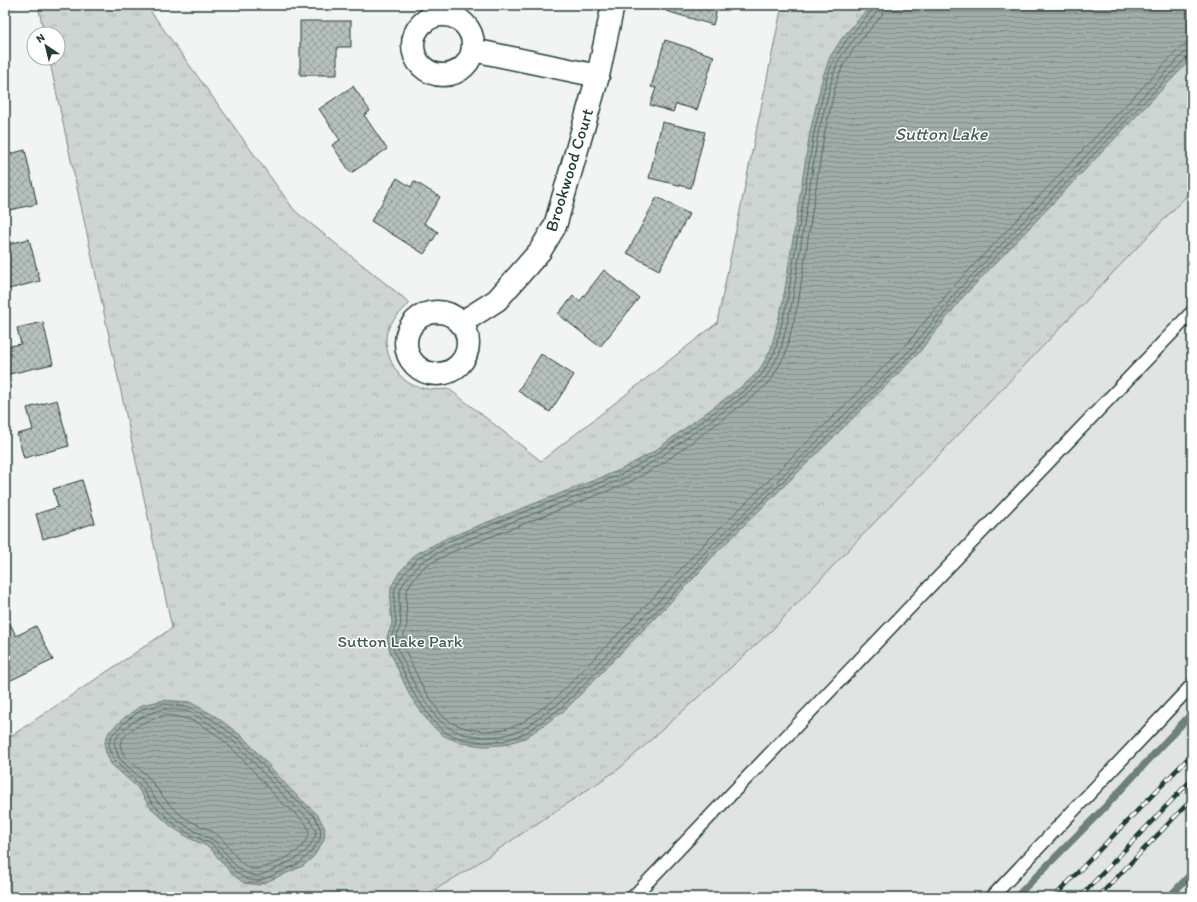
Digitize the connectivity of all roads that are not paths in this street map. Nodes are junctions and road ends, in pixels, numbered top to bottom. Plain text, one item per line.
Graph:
1 (613, 5) edge
2 (473, 50) dead end
3 (598, 76) junction
4 (1192, 312) edge
5 (461, 323) dead end
6 (1192, 685) edge
7 (633, 897) edge
8 (992, 897) edge

1 - 3 street, Brookwood Court
2 - 3 street
3 - 5 street, Brookwood Court
4 - 7 lane
6 - 8 lane

